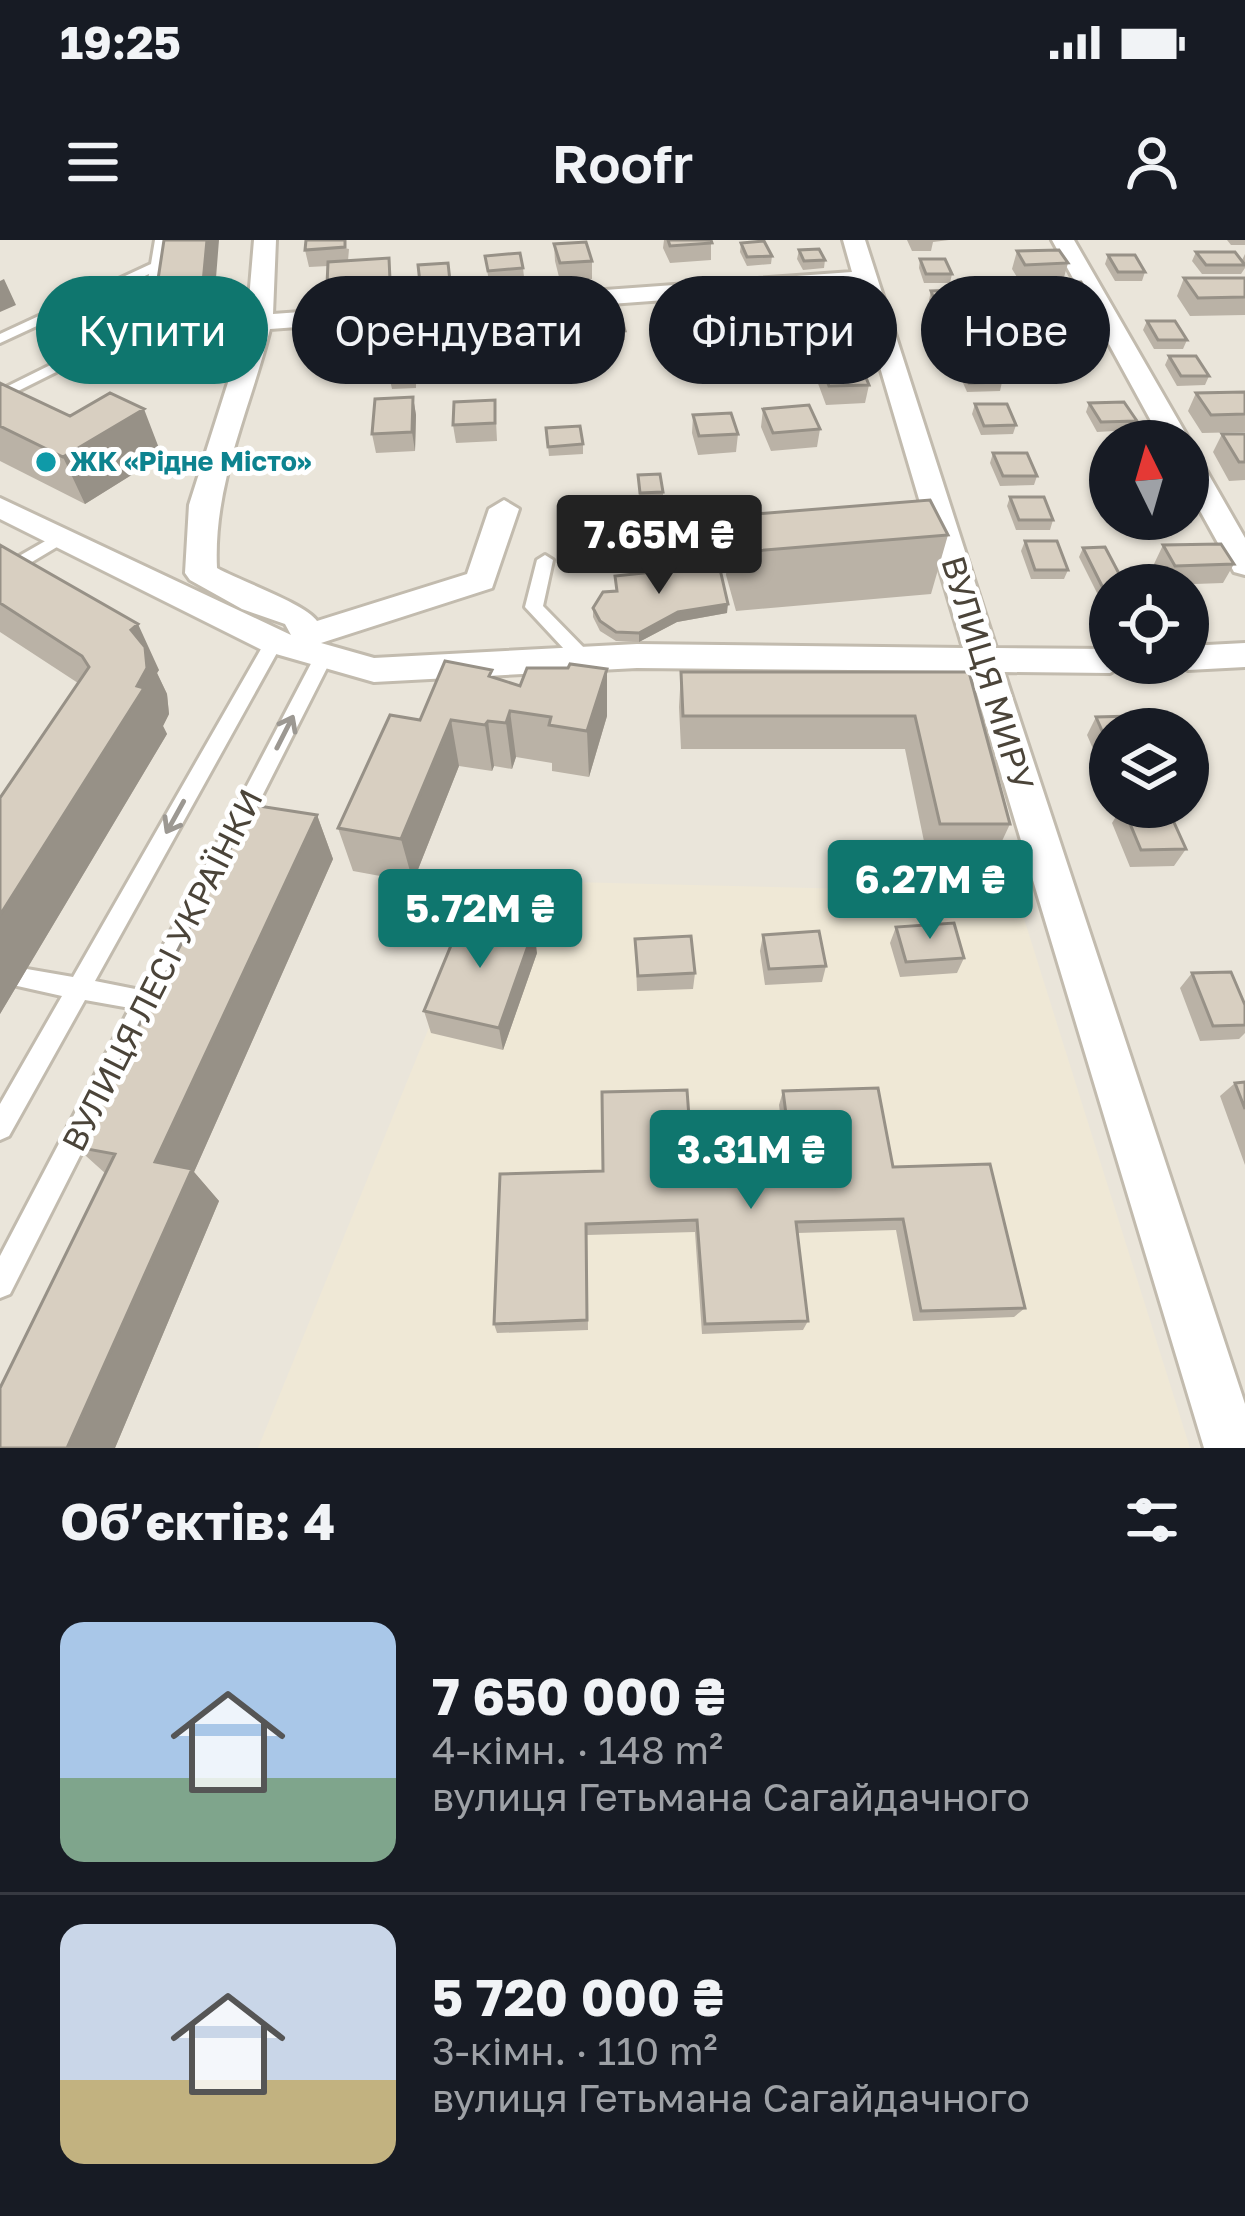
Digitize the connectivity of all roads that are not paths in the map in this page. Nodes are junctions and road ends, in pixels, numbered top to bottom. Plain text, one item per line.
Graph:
1 (161, 240) edge
2 (265, 240) edge
3 (854, 240) edge
4 (1063, 240) edge
5 (156, 266) junction
6 (263, 276) edge
7 (865, 276) edge
8 (649, 296) edge
9 (268, 322) edge
10 (0, 339) edge
11 (897, 378) edge
12 (238, 384) edge
13 (0, 396) edge
14 (1164, 420) edge
15 (1209, 501) edge
16 (0, 507) edge
17 (504, 509) dead end
18 (61, 537) junction
19 (545, 560) dead end
20 (1245, 565) edge
21 (0, 574) edge
22 (301, 645) junction
23 (1245, 656) edge
24 (1209, 657) edge
25 (584, 659) junction
26 (985, 660) junction
27 (1089, 661) edge
28 (21, 978) dead end
29 (79, 987) junction
30 (145, 1001) junction
31 (0, 1128) edge
32 (0, 1284) edge
33 (1232, 1448) edge

1 - 5 lane
2 - 6 street
3 - 7 street, ВУЛИЦЯ МИРУ
4 - 14 street
5 - 10 lane
5 - 13 lane
8 - 9 street
11 - 26 street, ВУЛИЦЯ МИРУ
12 - 22 street
15 - 20 street
16 - 18 street
17 - 22 street
18 - 21 lane
18 - 22 street
19 - 25 lane
22 - 25 street
22 -> 29 lane, ВУЛИЦЯ ЛЕСІ УКРАЇНКИ
30 -> 22 lane, ВУЛИЦЯ ЛЕСІ УКРАЇНКИ
23 - 24 street
25 - 26 street
26 - 27 street
26 - 33 street, ВУЛИЦЯ МИРУ
28 - 29 lane
29 - 30 lane
29 - 31 lane, ВУЛИЦЯ ЛЕСІ УКРАЇНКИ
30 - 32 lane, ВУЛИЦЯ ЛЕСІ УКРАЇНКИ

